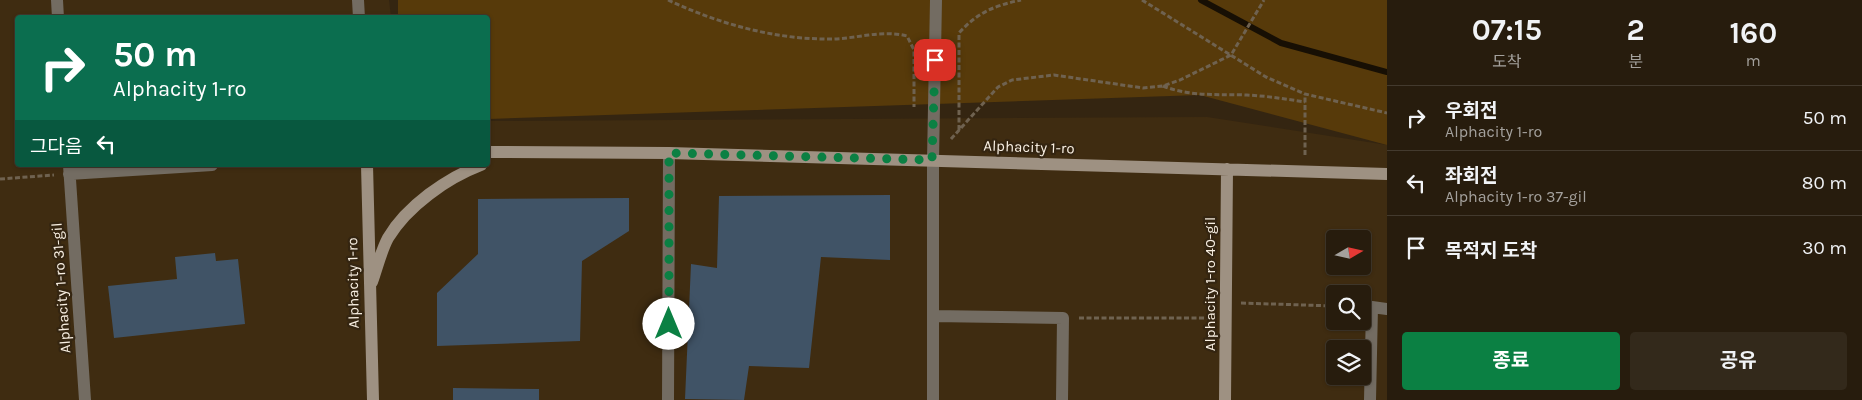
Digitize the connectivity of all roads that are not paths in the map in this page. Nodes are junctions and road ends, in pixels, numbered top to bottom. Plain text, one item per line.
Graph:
1 (57, 0) edge
2 (358, 0) edge
3 (936, 0) edge
4 (58, 15) edge
5 (359, 15) edge
6 (490, 152) edge
7 (516, 152) junction
8 (669, 153) junction
9 (932, 160) junction
10 (490, 161) edge
11 (155, 167) edge
12 (367, 167) edge
13 (475, 167) edge
14 (1227, 169) junction
15 (69, 170) edge
16 (1387, 174) edge
17 (370, 289) junction
18 (1387, 309) edge
19 (933, 316) junction
20 (85, 400) edge
21 (373, 400) edge
22 (668, 400) edge
23 (933, 400) edge
24 (1062, 400) edge
25 (1225, 400) edge
26 (1370, 400) edge

1 - 4 street
2 - 5 street
3 - 9 street
6 - 7 street, Alphacity 1-ro
7 - 8 street, Alphacity 1-ro
7 - 10 street
8 - 9 street, Alphacity 1-ro
8 - 22 street
9 - 14 street, Alphacity 1-ro
9 - 19 street
11 - 15 street
12 - 17 street, Alphacity 1-ro
13 - 17 street
14 - 16 street, Alphacity 1-ro
14 - 25 street, Alphacity 1-ro 40-gil
15 - 20 street, Alphacity 1-ro 31-gil
17 - 21 street, Alphacity 1-ro
18 - 26 street
19 - 23 street
19 - 24 street

